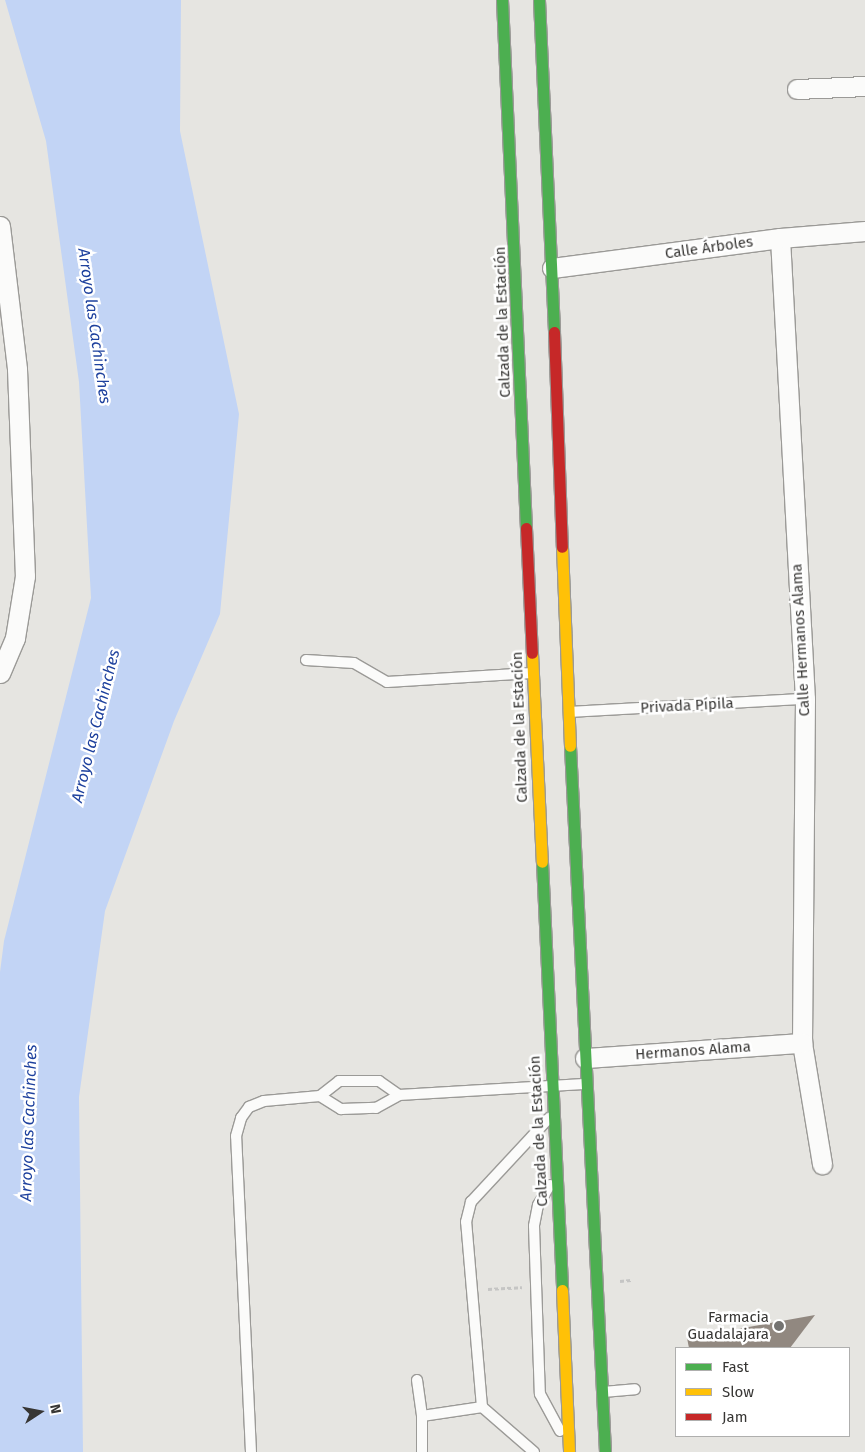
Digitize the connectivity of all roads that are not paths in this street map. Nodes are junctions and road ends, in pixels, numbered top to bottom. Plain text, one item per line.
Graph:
1 (502, 0) edge
2 (539, 0) edge
3 (865, 86) edge
4 (796, 89) dead end
5 (0, 226) edge
6 (865, 231) edge
7 (780, 238) junction
8 (552, 268) junction
9 (306, 660) dead end
10 (0, 672) edge
11 (533, 672) junction
12 (805, 699) junction
13 (568, 712) junction
14 (802, 1043) junction
15 (585, 1058) junction
16 (586, 1084) junction
17 (552, 1087) junction
18 (399, 1095) junction
19 (320, 1096) junction
20 (553, 1114) junction
21 (822, 1164) dead end
22 (556, 1175) junction
23 (549, 1308) junction
24 (417, 1380) dead end
25 (635, 1389) dead end
26 (602, 1392) junction
27 (482, 1407) junction
28 (422, 1416) junction
29 (568, 1448) edge
30 (251, 1452) edge
31 (422, 1452) edge
32 (534, 1452) edge
33 (605, 1452) edge

1 - 11 main road, Calzada de la Estación
2 - 8 main road
3 - 4 street
5 - 10 street
6 - 7 street, Calle Árboles
7 - 8 street, Calle Árboles
7 - 12 street, Calle Hermanos Alama
8 - 13 main road
9 - 11 lane
11 - 17 main road, Calzada de la Estación
12 - 13 lane, Privada Pípila
12 - 14 street, Calle Hermanos Alama
13 - 15 main road
14 - 15 street, Hermanos Alama
14 - 21 street, Calle Hermanos Alama
15 - 16 main road
16 - 17 lane
16 - 26 main road
17 - 18 lane
17 - 20 main road, Calzada de la Estación
18 - 19 lane
18 - 19 lane
19 - 30 lane
20 - 22 main road, Calzada de la Estación
20 - 27 lane
22 - 23 main road, Calzada de la Estación
22 - 23 lane
23 - 29 main road, Calzada de la Estación
23 - 29 lane
24 - 28 lane
25 - 26 lane
26 - 33 main road
27 - 28 lane
27 - 32 lane
28 - 31 lane

